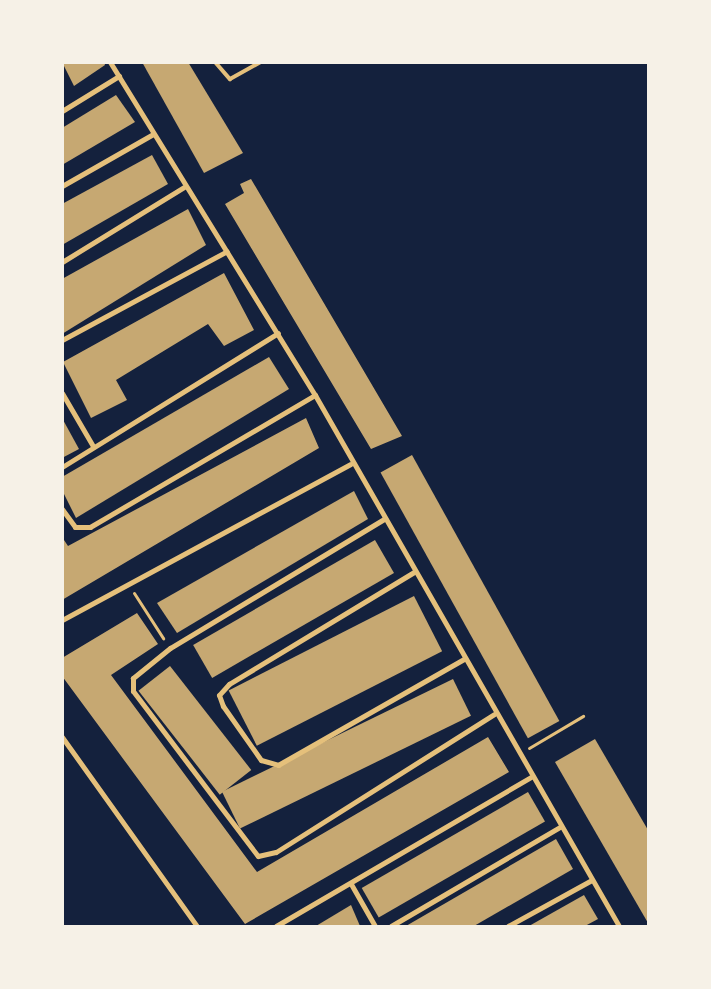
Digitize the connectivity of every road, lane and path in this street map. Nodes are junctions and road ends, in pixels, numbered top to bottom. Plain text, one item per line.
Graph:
1 (110, 62) edge
2 (216, 62) edge
3 (261, 62) edge
4 (119, 76) junction
5 (62, 111) edge
6 (153, 134) junction
7 (62, 186) edge
8 (184, 187) junction
9 (227, 251) junction
10 (62, 262) edge
11 (278, 333) junction
12 (62, 340) edge
13 (62, 393) edge
14 (315, 396) junction
15 (93, 446) junction
16 (350, 464) junction
17 (62, 467) edge
18 (62, 509) edge
19 (384, 519) junction
20 (414, 572) junction
21 (128, 584) junction
22 (62, 620) edge
23 (170, 648) junction
24 (464, 659) junction
25 (494, 714) junction
26 (583, 716) dead end
27 (62, 737) edge
28 (518, 754) junction
29 (531, 777) junction
30 (560, 827) junction
31 (590, 881) junction
32 (351, 884) junction
33 (197, 926) edge
34 (276, 926) edge
35 (375, 926) edge
36 (391, 926) edge
37 (508, 926) edge
38 (618, 926) edge

1 - 4 street
2 - 3 lane
4 - 5 street
4 - 6 street
6 - 7 street
6 - 8 street
8 - 9 street
8 - 10 street
9 - 11 street
9 - 12 street
11 - 14 street
11 - 15 street
13 - 15 street
14 - 16 street
14 - 18 street
15 - 17 street
16 - 19 street
16 - 21 street
19 - 20 street
19 - 23 street
20 - 24 street
20 - 24 street
21 - 22 street
21 - 23 path
23 - 25 street
24 - 25 street
25 - 28 street
26 - 28 path
27 - 33 street
28 - 29 street
29 - 30 street
29 - 32 street
30 - 31 street
30 - 36 street
31 - 37 street
31 - 38 street
32 - 34 street
32 - 35 street

